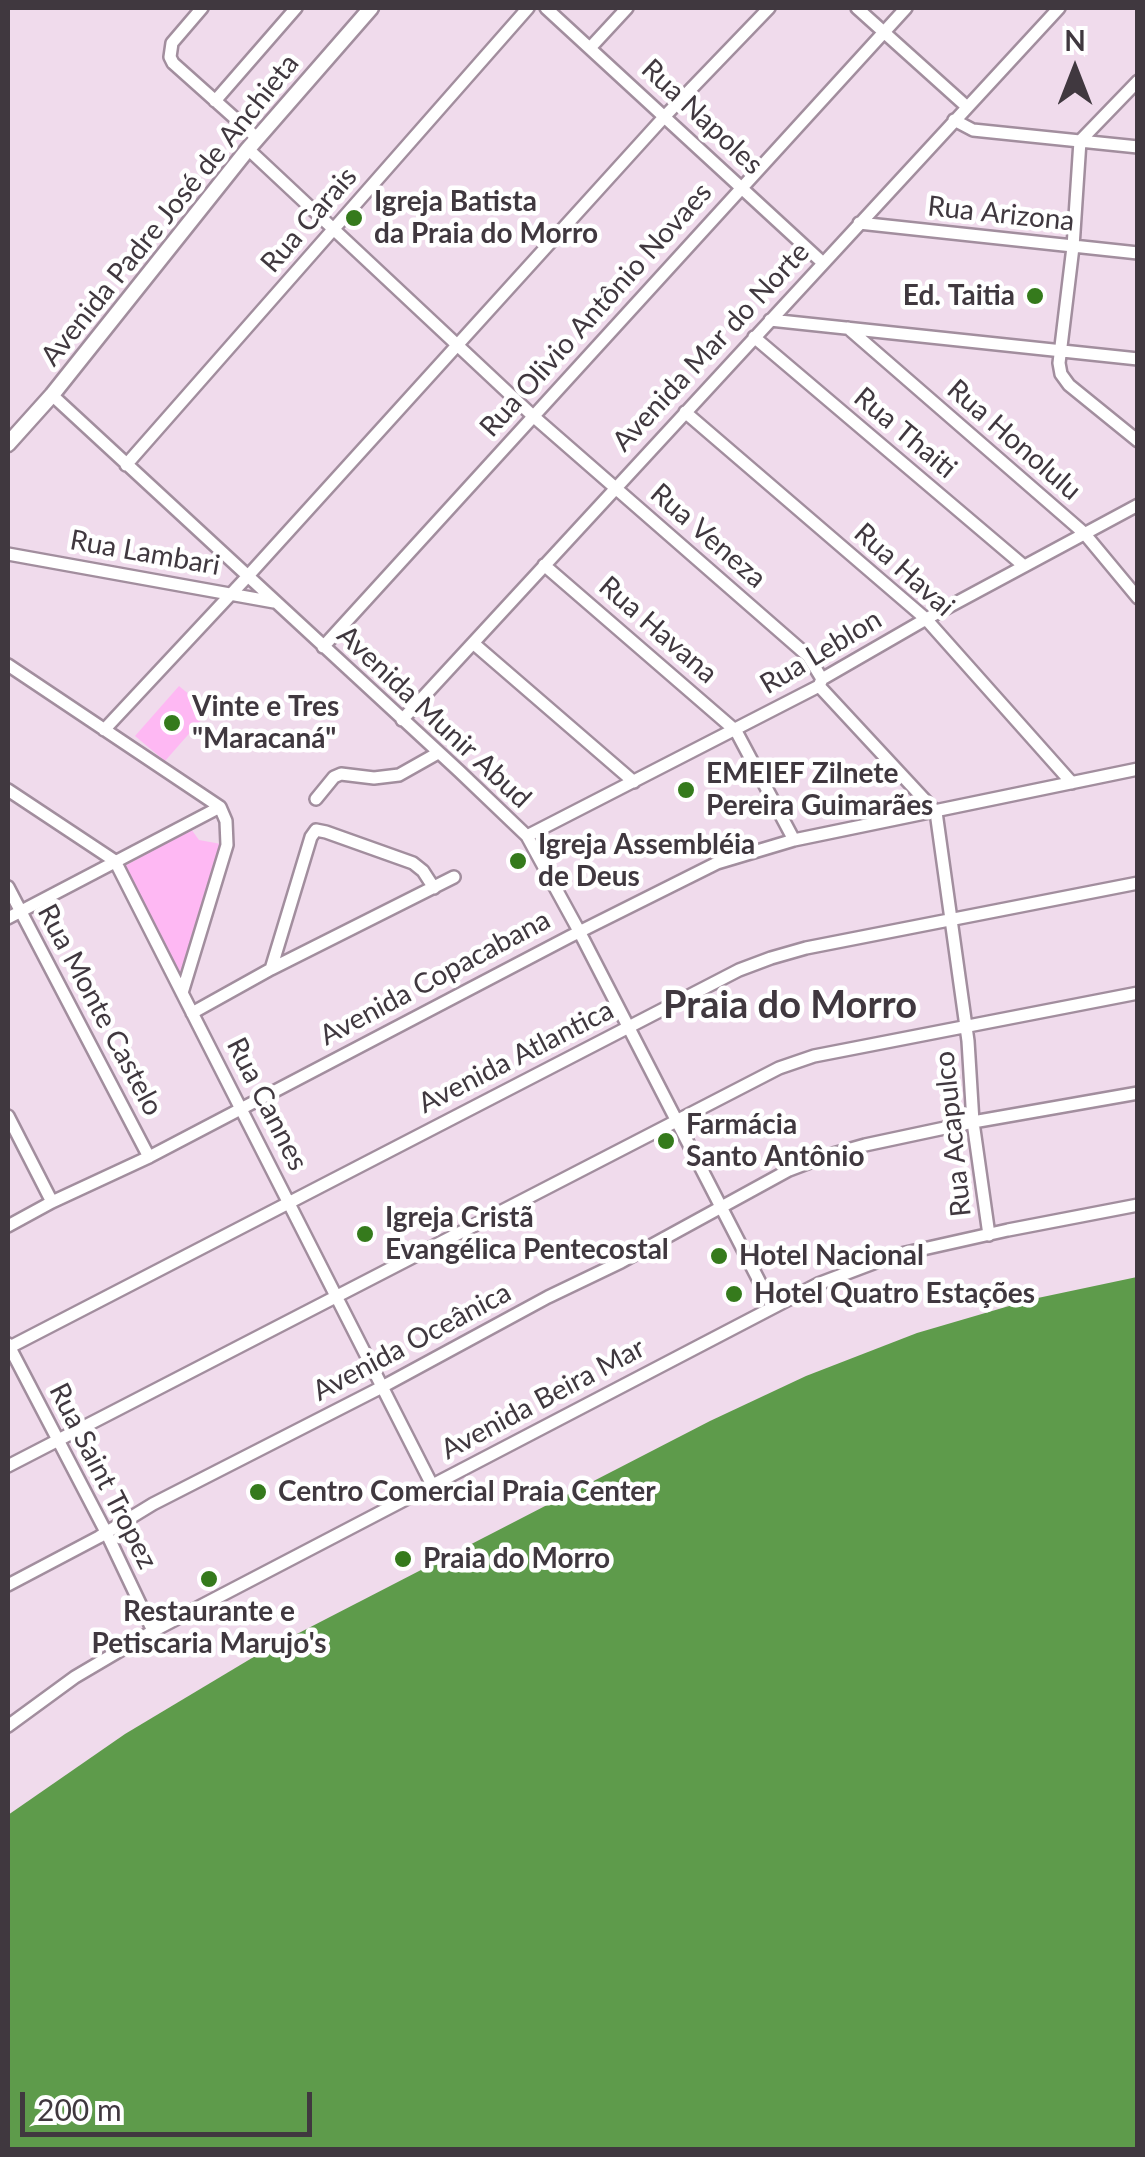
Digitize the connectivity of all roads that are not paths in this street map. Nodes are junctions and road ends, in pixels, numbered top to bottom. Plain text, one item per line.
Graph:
1 (202, 8) edge
2 (296, 8) edge
3 (371, 8) edge
4 (528, 8) edge
5 (546, 8) edge
6 (627, 8) edge
7 (769, 8) edge
8 (857, 8) edge
9 (906, 8) edge
10 (1059, 8) edge
11 (884, 32) junction
12 (590, 48) junction
13 (1138, 82) edge
14 (215, 100) junction
15 (966, 106) junction
16 (665, 116) junction
17 (954, 120) junction
18 (1080, 141) junction
19 (253, 143) junction
20 (1138, 147) edge
21 (742, 188) junction
22 (859, 223) junction
23 (334, 229) junction
24 (1073, 247) junction
25 (1138, 254) edge
26 (823, 262) junction
27 (770, 320) junction
28 (848, 328) junction
29 (754, 338) junction
30 (458, 346) junction
31 (1060, 350) junction
32 (1138, 358) edge
33 (52, 396) junction
34 (685, 412) junction
35 (534, 416) junction
36 (1138, 441) edge
37 (8, 444) edge
38 (126, 465) junction
39 (616, 488) junction
40 (1138, 505) edge
41 (1084, 533) junction
42 (8, 554) edge
43 (544, 565) junction
44 (1024, 566) junction
45 (247, 577) junction
46 (232, 594) junction
47 (1138, 598) edge
48 (274, 602) junction
49 (926, 618) junction
50 (472, 644) junction
51 (322, 647) junction
52 (8, 665) edge
53 (821, 683) junction
54 (402, 720) junction
55 (104, 730) junction
56 (736, 731) junction
57 (438, 753) junction
58 (1138, 768) edge
59 (634, 782) junction
60 (1072, 782) junction
61 (8, 790) edge
62 (316, 799) dead end
63 (220, 806) junction
64 (936, 812) junction
65 (526, 836) junction
66 (794, 840) junction
67 (115, 862) junction
68 (454, 878) dead end
69 (1138, 883) edge
70 (8, 886) edge
71 (434, 888) junction
72 (20, 911) junction
73 (8, 918) edge
74 (951, 919) junction
75 (579, 932) junction
76 (271, 969) junction
77 (182, 993) junction
78 (1138, 994) edge
79 (192, 1013) junction
80 (628, 1027) junction
81 (966, 1028) junction
82 (1138, 1093) edge
83 (241, 1109) junction
84 (8, 1116) edge
85 (677, 1121) junction
86 (974, 1122) junction
87 (149, 1157) junction
88 (52, 1202) junction
89 (289, 1203) junction
90 (1138, 1205) edge
91 (722, 1206) junction
92 (8, 1226) edge
93 (989, 1235) junction
94 (336, 1296) junction
95 (772, 1306) junction
96 (8, 1346) edge
97 (382, 1387) junction
98 (58, 1440) junction
99 (8, 1466) edge
100 (432, 1485) junction
101 (106, 1532) junction
102 (8, 1585) edge
103 (153, 1631) junction
104 (8, 1726) edge

1 - 14 street, Rua Veneza
2 - 14 street
3 - 19 main road, Avenida Padre José de Anchieta
4 - 23 street, Rua Carais
5 - 12 street, Rua Napoles
6 - 12 street
7 - 16 street
8 - 11 street
9 - 11 street, Rua Olivio Antônio Novaes
10 - 15 street, Avenida Mar do Norte
11 - 15 street
11 - 21 street, Rua Olivio Antônio Novaes
12 - 16 street, Rua Napoles
13 - 18 street
14 - 19 street, Rua Veneza
15 - 17 street, Avenida Mar do Norte
16 - 21 street, Rua Napoles
16 - 30 street
17 - 18 street
17 - 22 street, Avenida Mar do Norte
18 - 20 street
18 - 24 street
19 - 23 street, Rua Veneza
19 - 33 main road, Avenida Padre José de Anchieta
21 - 26 street, Rua Napoles
21 - 35 street, Rua Olivio Antônio Novaes
22 - 24 street, Rua Arizona
22 - 26 street, Avenida Mar do Norte
23 - 30 street, Rua Veneza
23 - 38 street, Rua Carais
24 - 25 street, Rua Arizona
24 - 31 street
26 - 27 street, Avenida Mar do Norte
27 - 28 street
27 - 29 street, Avenida Mar do Norte
28 - 31 street
28 - 41 street, Rua Honolulu
29 - 34 street, Avenida Mar do Norte
29 - 44 street, Rua Thaiti
30 - 35 street, Rua Veneza
30 - 45 street
31 - 32 street
31 - 36 street
33 - 37 main road, Avenida Padre José de Anchieta
33 - 38 street, Avenida Munir Abud
34 - 39 street, Avenida Mar do Norte
34 - 49 street, Rua Havai
35 - 39 street, Rua Veneza
35 - 51 street, Rua Olivio Antônio Novaes
38 - 45 street, Avenida Munir Abud
39 - 43 street, Avenida Mar do Norte
39 - 53 street, Rua Veneza
40 - 41 street, Rua Leblon
41 - 44 street, Rua Leblon
41 - 47 street, Rua Honolulu
42 - 46 street, Rua Lambari
43 - 50 street, Avenida Mar do Norte
43 - 56 street, Rua Havana
44 - 49 street, Rua Leblon
45 - 46 street
45 - 48 street, Avenida Munir Abud
46 - 48 street, Rua Lambari
46 - 55 street
48 - 51 street, Avenida Munir Abud
49 - 53 street, Rua Leblon
49 - 60 street, Rua Havai
50 - 54 street, Avenida Mar do Norte
50 - 59 street
51 - 54 street, Avenida Munir Abud
52 - 55 street
53 - 56 street, Rua Leblon
53 - 64 street, Rua Veneza
54 - 57 street, Avenida Munir Abud
55 - 63 street
56 - 59 street, Rua Leblon
56 - 66 street, Rua Havana
57 - 62 street
57 - 65 street, Avenida Munir Abud
58 - 60 street, Avenida Copacabana
59 - 65 street, Rua Leblon
60 - 64 street, Avenida Copacabana
61 - 67 street, Rua Cannes
63 - 67 street
63 - 77 street
64 - 66 street, Avenida Copacabana
64 - 74 street
65 - 75 street, Avenida Munir Abud
66 - 75 street, Avenida Copacabana
67 - 72 street
67 - 77 street, Rua Cannes
68 - 71 street
69 - 74 street, Avenida Atlantica
70 - 72 street, Rua Monte Castelo
71 - 76 street
71 - 76 street
72 - 73 street
72 - 87 street, Rua Monte Castelo
74 - 80 street, Avenida Atlantica
74 - 81 street
75 - 80 street, Avenida Munir Abud
75 - 83 street, Avenida Copacabana
76 - 79 street
77 - 79 street, Rua Cannes
78 - 81 street
79 - 83 street, Rua Cannes
80 - 85 street, Avenida Munir Abud
80 - 89 street, Avenida Atlantica
81 - 85 street
81 - 86 street, Rua Acapulco
82 - 86 street, Avenida Oceânica
83 - 87 street, Avenida Copacabana
83 - 89 street, Rua Cannes
84 - 88 street
85 - 91 street, Avenida Munir Abud
85 - 94 street
86 - 91 street, Avenida Oceânica
86 - 93 street, Rua Acapulco
87 - 88 street, Avenida Copacabana
88 - 92 street, Avenida Copacabana
89 - 94 street, Rua Cannes
89 - 96 street, Avenida Atlantica
90 - 93 street, Avenida Beira Mar
91 - 95 street, Avenida Munir Abud
91 - 97 street, Avenida Oceânica
93 - 95 street, Avenida Beira Mar
94 - 97 street, Rua Cannes
94 - 98 street
95 - 100 street, Avenida Beira Mar
96 - 98 street, Rua Saint Tropez
97 - 100 street, Rua Cannes
97 - 101 street, Avenida Oceânica
98 - 99 street
98 - 101 street, Rua Saint Tropez
100 - 103 street, Avenida Beira Mar
101 - 102 street, Avenida Oceânica
101 - 103 street, Rua Saint Tropez
103 - 104 street, Avenida Beira Mar

